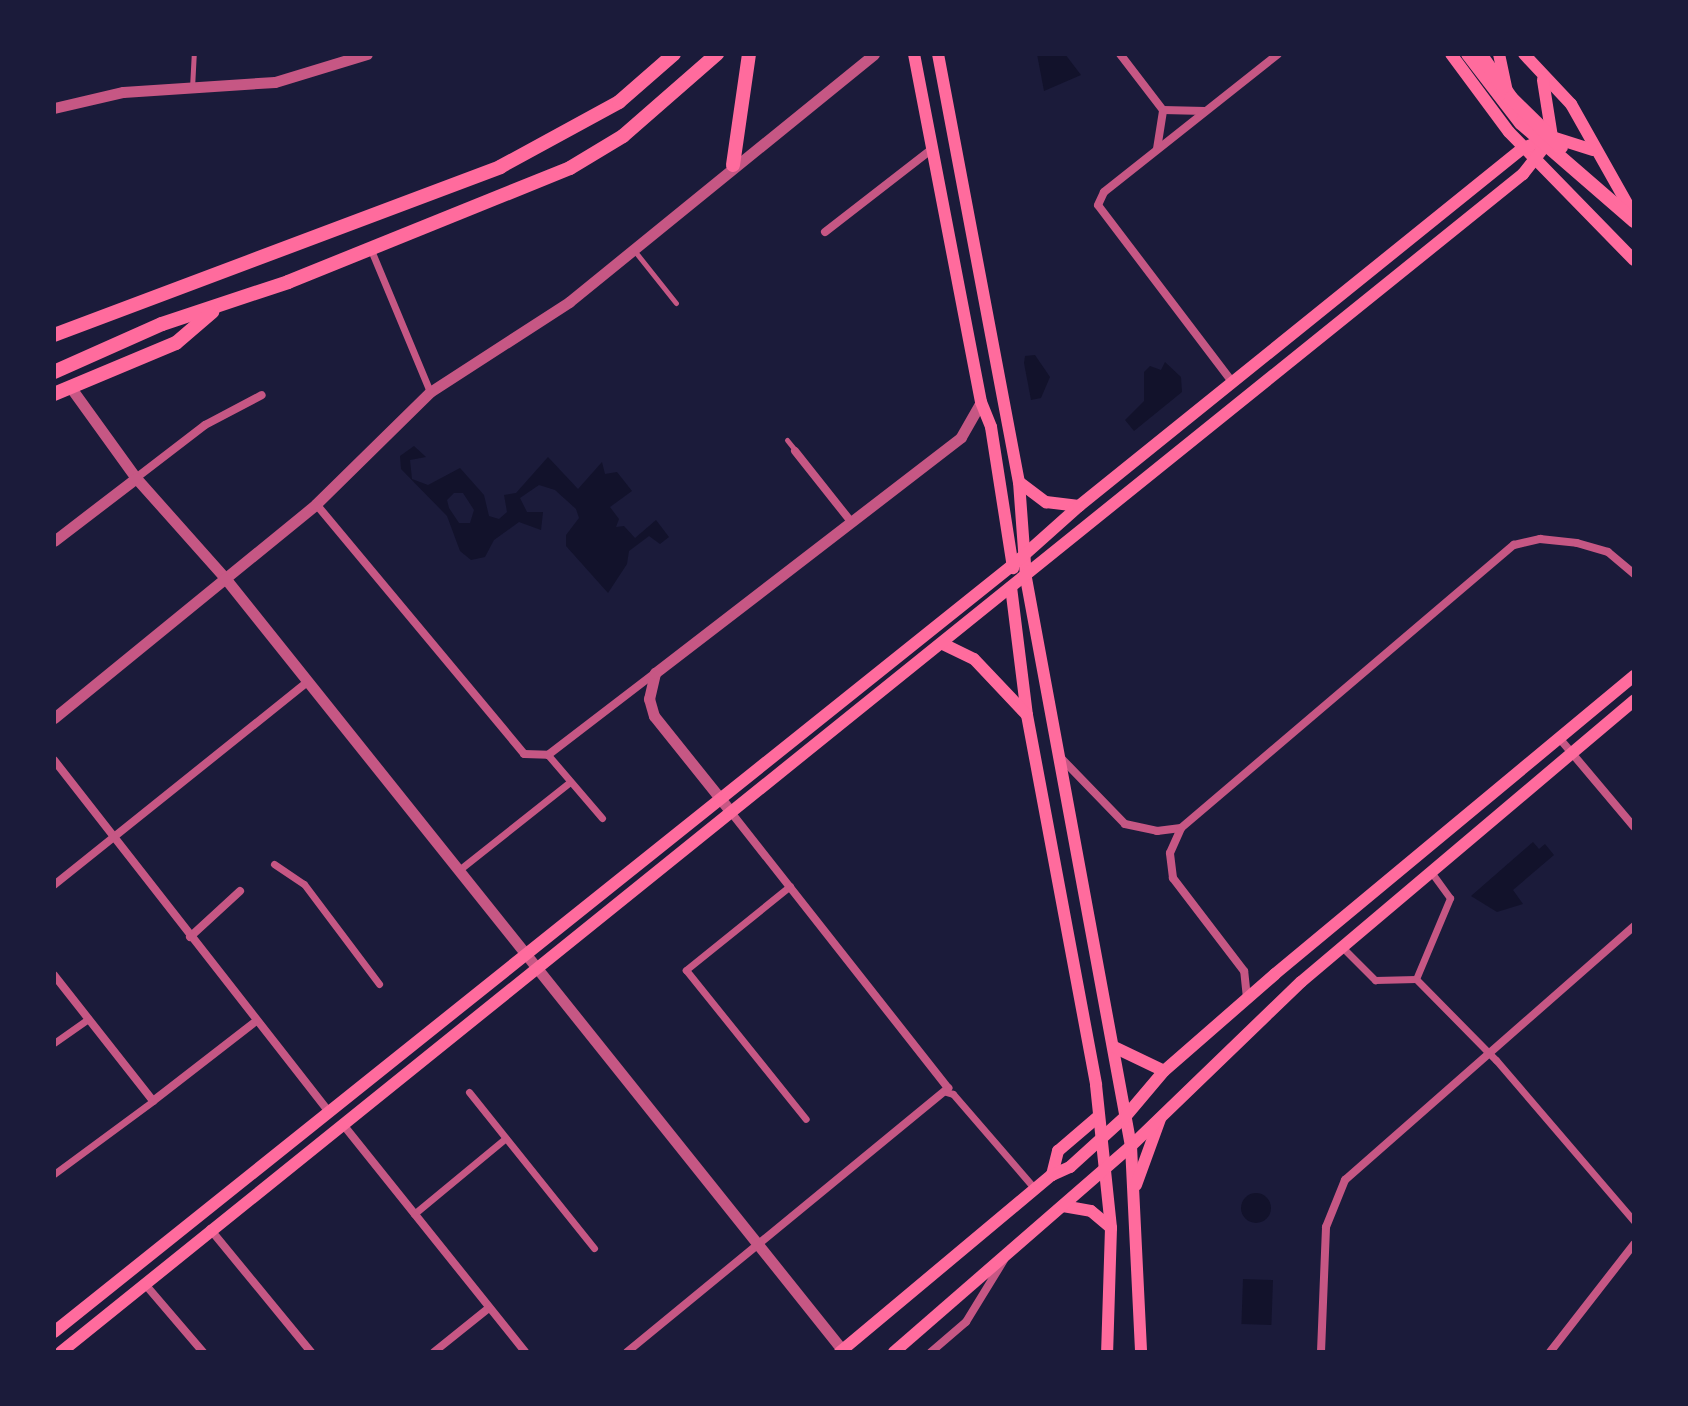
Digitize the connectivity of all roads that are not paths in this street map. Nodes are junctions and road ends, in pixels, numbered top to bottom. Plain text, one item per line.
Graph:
1 (194, 54) edge
2 (367, 54) edge
3 (674, 54) edge
4 (717, 54) edge
5 (749, 54) edge
6 (874, 54) edge
7 (914, 54) edge
8 (938, 54) edge
9 (1120, 54) edge
10 (1278, 54) edge
11 (1451, 54) edge
12 (1468, 54) edge
13 (1480, 54) edge
14 (1499, 54) edge
15 (1524, 54) edge
16 (1543, 80) junction
17 (192, 89) junction
18 (54, 108) edge
19 (1163, 110) junction
20 (1206, 111) junction
21 (1509, 132) junction
22 (1552, 137) junction
23 (1523, 148) junction
24 (932, 149) junction
25 (1157, 150) junction
26 (1593, 150) junction
27 (1536, 163) junction
28 (733, 165) junction
29 (1634, 215) edge
30 (825, 232) dead end
31 (632, 248) junction
32 (371, 250) junction
33 (1634, 260) edge
34 (676, 303) dead end
35 (218, 307) junction
36 (54, 335) edge
37 (54, 372) edge
38 (1234, 384) junction
39 (71, 388) junction
40 (430, 392) junction
41 (54, 394) edge
42 (262, 395) dead end
43 (981, 402) junction
44 (787, 440) dead end
45 (795, 451) joint
46 (136, 478) junction
47 (1019, 482) junction
48 (316, 504) junction
49 (1079, 506) junction
50 (852, 523) junction
51 (54, 541) edge
52 (1025, 554) junction
53 (1014, 564) junction
54 (1634, 574) edge
55 (225, 578) junction
56 (1026, 578) junction
57 (1011, 591) junction
58 (943, 644) junction
59 (655, 673) junction
60 (1634, 676) edge
61 (307, 682) junction
62 (1634, 701) edge
63 (1027, 715) junction
64 (54, 718) edge
65 (1560, 739) junction
66 (1572, 754) junction
67 (548, 755) junction
68 (1058, 755) junction
69 (54, 760) edge
70 (570, 782) junction
71 (718, 798) junction
72 (731, 812) junction
73 (602, 818) dead end
74 (1634, 827) edge
75 (1181, 828) junction
76 (112, 837) junction
77 (274, 864) dead end
78 (459, 870) junction
79 (1431, 872) junction
80 (54, 885) edge
81 (790, 886) junction
82 (240, 891) dead end
83 (1634, 926) edge
84 (190, 937) junction
85 (1342, 947) junction
86 (525, 955) junction
87 (537, 970) junction
88 (54, 975) edge
89 (1416, 979) junction
90 (379, 984) dead end
91 (1247, 999) junction
92 (88, 1019) junction
93 (256, 1021) junction
94 (54, 1043) edge
95 (1114, 1047) junction
96 (1487, 1053) junction
97 (1164, 1071) junction
98 (947, 1090) junction
99 (469, 1092) dead end
100 (153, 1101) junction
101 (330, 1113) junction
102 (1099, 1116) junction
103 (1161, 1116) junction
104 (1125, 1117) junction
105 (806, 1119) dead end
106 (345, 1127) junction
107 (506, 1138) junction
108 (1103, 1138) junction
109 (1131, 1146) junction
110 (1106, 1168) junction
111 (54, 1174) edge
112 (1052, 1175) junction
113 (1035, 1189) junction
114 (1133, 1193) junction
115 (1063, 1206) junction
116 (414, 1214) junction
117 (1634, 1221) edge
118 (1111, 1228) junction
119 (210, 1229) junction
120 (759, 1244) junction
121 (594, 1248) dead end
122 (1632, 1249) edge
123 (1006, 1256) junction
124 (144, 1283) junction
125 (489, 1308) junction
126 (55, 1327) edge
127 (842, 1351) edge
128 (61, 1352) edge
129 (203, 1352) edge
130 (311, 1352) edge
131 (434, 1352) edge
132 (525, 1352) edge
133 (627, 1352) edge
134 (894, 1352) edge
135 (931, 1352) edge
136 (1107, 1352) edge
137 (1141, 1352) edge
138 (1321, 1352) edge
139 (1550, 1352) edge

1 - 17 lane
2 - 17 street
3 - 36 main road
4 - 32 main road
5 - 28 main road
6 - 28 street
7 - 24 main road
8 - 47 main road
9 - 19 street
10 - 20 street
11 - 21 main road
12 - 29 main road
13 - 29 main road
14 - 21 main road
15 - 16 main road
16 - 22 main road
16 - 26 main road
17 - 18 street
19 - 20 street
19 - 25 street
20 - 25 street
21 - 23 main road
22 - 23 main road
22 - 26 main road
22 - 27 main road
23 - 27 main road
23 - 38 main road
24 - 30 street
24 - 43 main road
25 - 38 street
26 - 29 main road
27 - 33 main road
27 - 56 main road
28 - 31 street
31 - 34 lane
31 - 40 street
32 - 35 main road
32 - 40 street
35 - 37 main road
35 - 39 main road
38 - 49 main road
39 - 41 main road
39 - 46 street
40 - 48 street
42 - 46 street
43 - 50 street
43 - 53 main road
44 - 45 lane
45 - 50 street
46 - 51 street
46 - 55 street
47 - 49 main road
47 - 52 main road
48 - 55 street
48 - 67 street
49 - 52 main road
50 - 59 street
52 - 53 main road
52 - 56 main road
53 - 57 main road
53 - 71 main road
54 - 75 street
55 - 61 street
55 - 64 street
56 - 57 main road
56 - 68 main road
57 - 58 main road
57 - 63 main road
58 - 63 main road
58 - 72 main road
59 - 67 street
59 - 71 street
60 - 65 main road
61 - 76 street
61 - 78 street
62 - 66 main road
63 - 102 main road
65 - 66 street
65 - 91 main road
66 - 74 street
66 - 79 main road
67 - 70 street
68 - 75 street
68 - 95 main road
69 - 76 street
70 - 73 street
70 - 78 street
71 - 72 street
71 - 86 main road
72 - 81 street
72 - 87 main road
75 - 91 street
76 - 80 street
76 - 84 street
77 - 90 street
78 - 86 street
79 - 85 main road
79 - 89 street
81 - 98 street
81 - 105 street
82 - 84 street
83 - 96 street
84 - 93 street
85 - 89 street
85 - 103 main road
86 - 87 street
86 - 101 main road
87 - 106 main road
87 - 120 street
88 - 92 street
89 - 96 street
91 - 97 main road
92 - 94 street
92 - 100 street
93 - 100 street
93 - 101 street
95 - 97 main road
95 - 104 main road
96 - 117 street
96 - 138 street
97 - 104 main road
98 - 113 street
98 - 120 street
99 - 107 street
100 - 111 street
101 - 126 main road
102 - 108 main road
102 - 112 main road
103 - 109 main road
103 - 114 main road
104 - 108 main road
104 - 109 main road
106 - 116 street
106 - 119 main road
107 - 116 street
107 - 121 street
108 - 110 main road
108 - 112 main road
109 - 110 main road
109 - 114 main road
110 - 115 main road
110 - 118 main road
112 - 113 main road
113 - 127 main road
114 - 137 main road
115 - 118 main road
115 - 123 main road
116 - 125 street
118 - 136 main road
119 - 124 main road
119 - 130 street
120 - 127 street
120 - 133 street
122 - 139 street
123 - 134 main road
123 - 135 street
124 - 128 main road
124 - 129 street
125 - 131 street
125 - 132 street

